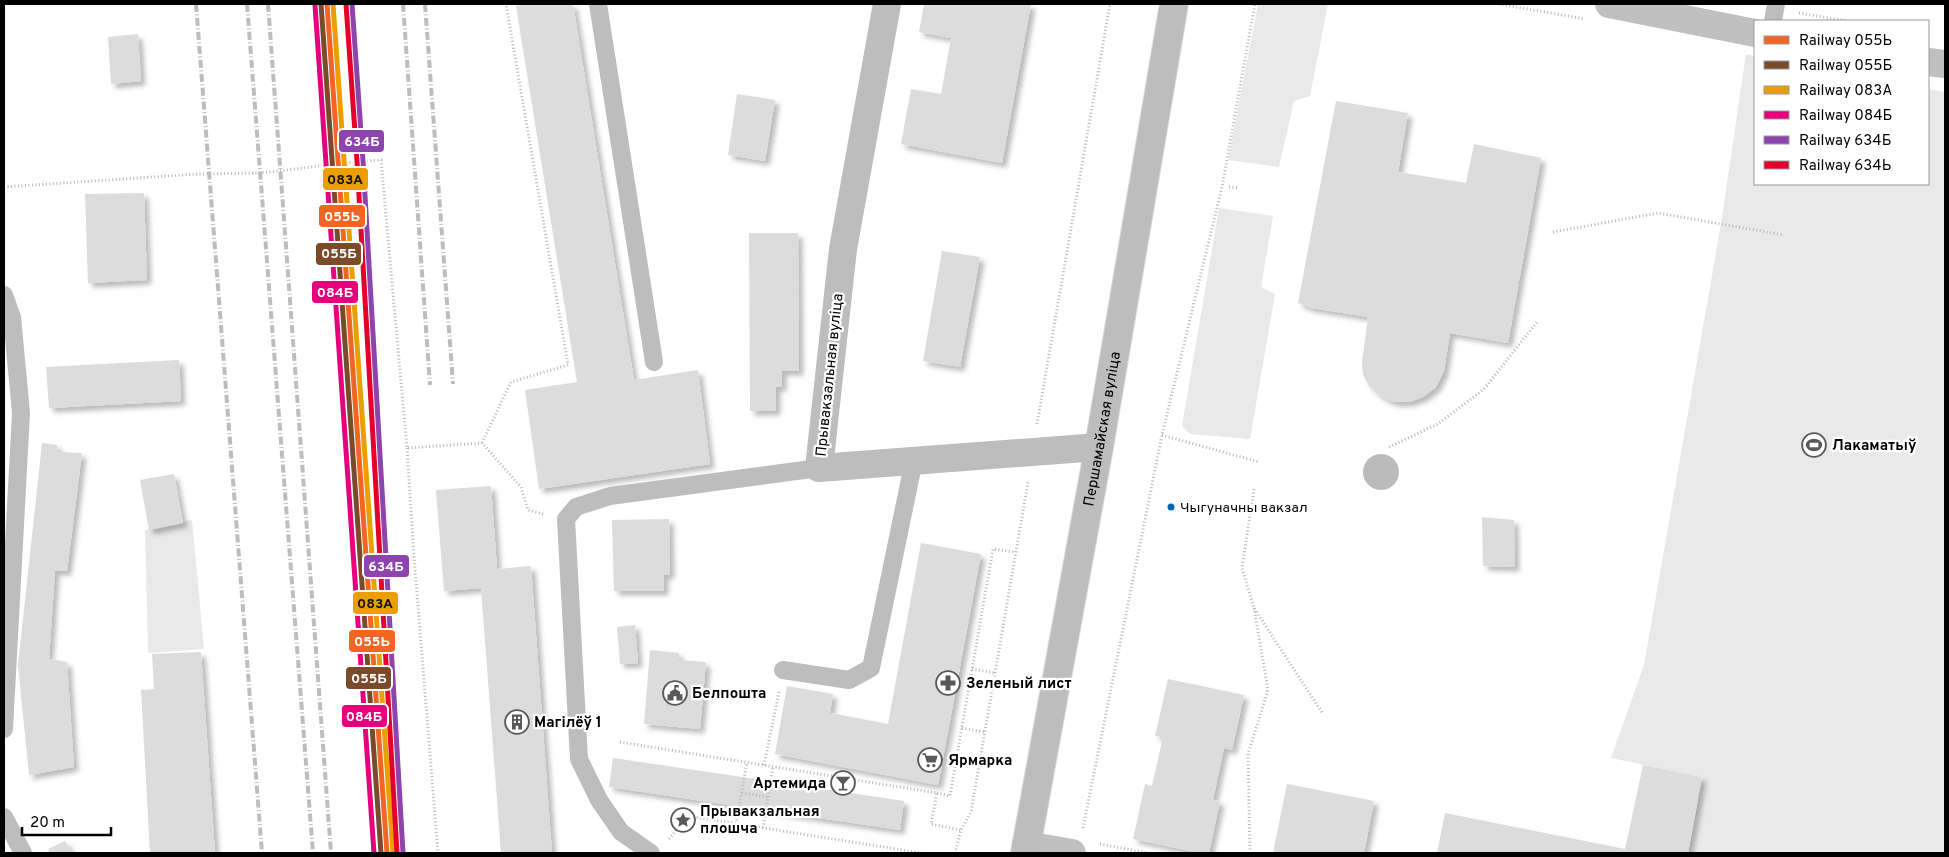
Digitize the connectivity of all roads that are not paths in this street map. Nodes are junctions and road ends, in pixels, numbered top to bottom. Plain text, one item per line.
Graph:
1 (598, 4) edge
2 (887, 4) edge
3 (1174, 4) edge
4 (1610, 4) edge
5 (1776, 4) edge
6 (1773, 20) edge
7 (1754, 33) edge
8 (1929, 62) edge
9 (1945, 64) edge
10 (4, 295) edge
11 (654, 362) dead end
12 (1099, 447) junction
13 (914, 460) junction
14 (819, 468) junction
15 (783, 670) road end
16 (4, 728) edge
17 (4, 817) edge
18 (1077, 844) edge
19 (1025, 849) edge
20 (657, 850) edge
21 (23, 853) edge

1 - 11 lane
2 - 14 main road, Прывакзальная вуліца
3 - 12 main road, Першамайская вуліца
4 - 7 main road
5 - 6 lane
8 - 9 main road
10 - 16 lane
12 - 13 main road, Прывакзальная вуліца
12 - 19 main road, Першамайская вуліца
13 - 14 main road, Прывакзальная вуліца
13 - 15 lane
14 - 20 lane
17 - 21 lane
18 - 19 main road

